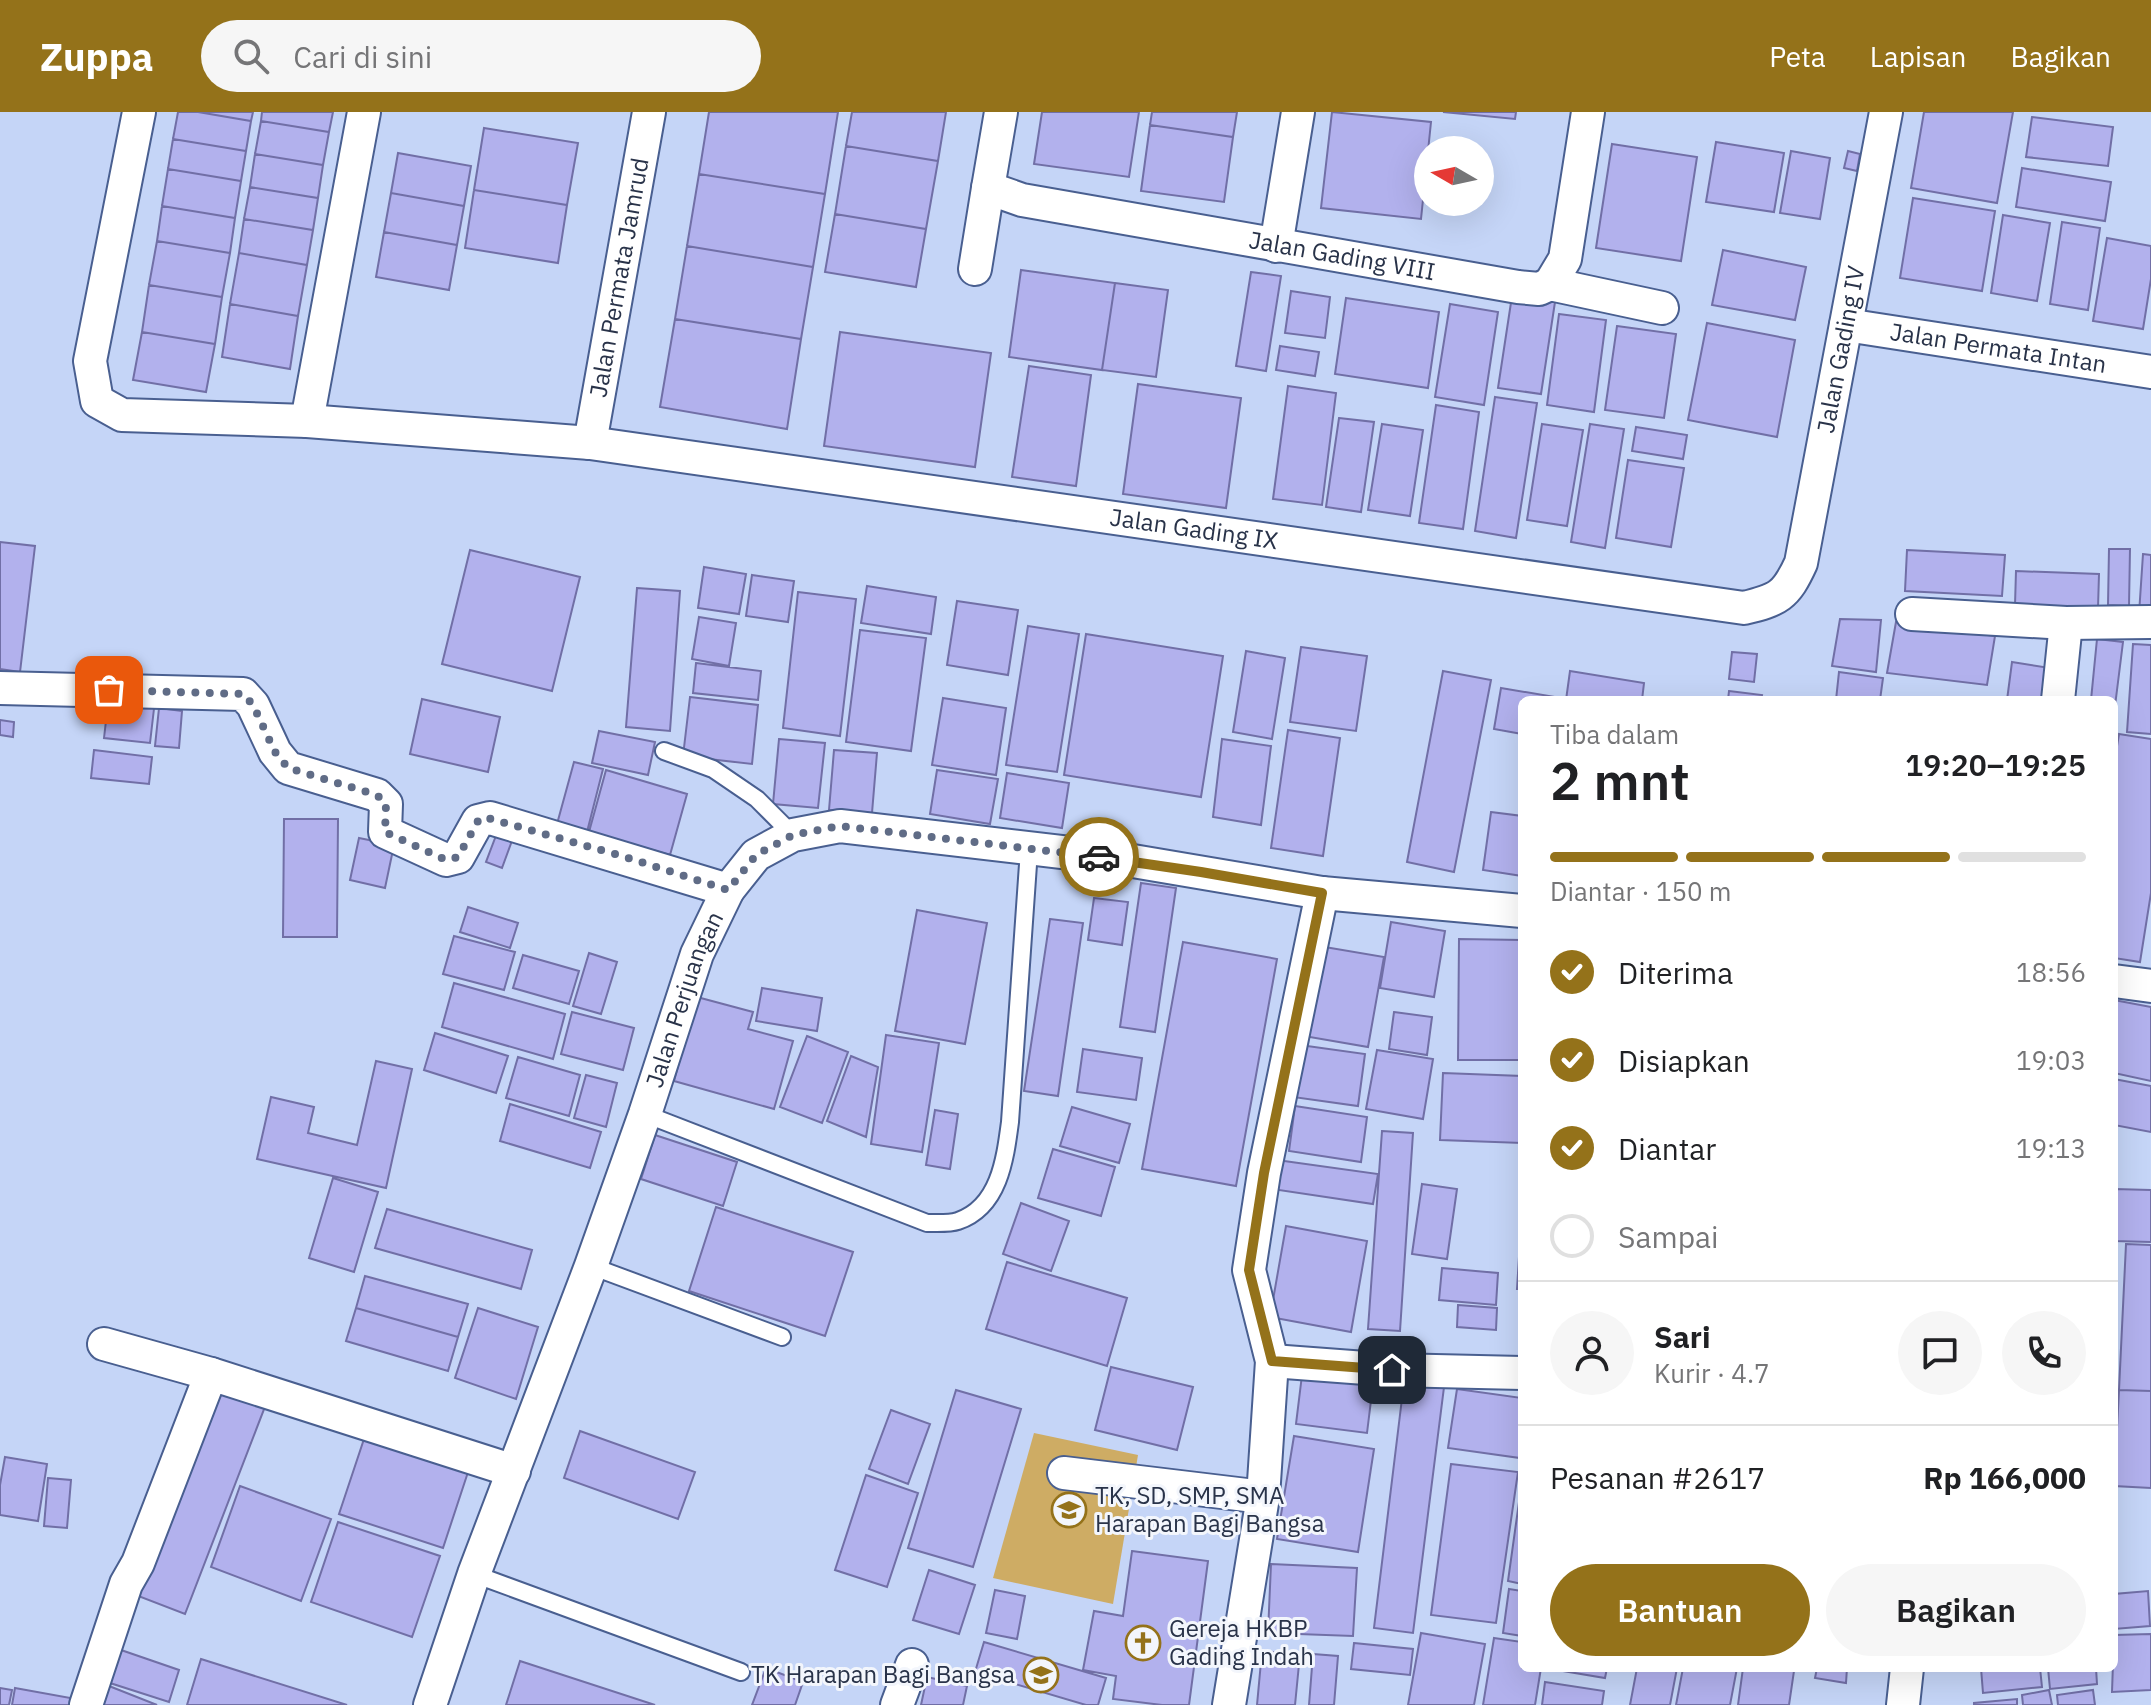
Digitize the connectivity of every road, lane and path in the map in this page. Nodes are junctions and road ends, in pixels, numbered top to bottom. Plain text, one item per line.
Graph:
1 (139, 112) edge
2 (364, 112) edge
3 (649, 112) edge
4 (1001, 112) edge
5 (1298, 112) edge
6 (1588, 112) edge
7 (1886, 112) edge
8 (988, 188) junction
9 (1276, 246) junction
10 (975, 269) dead end
11 (1550, 284) junction
12 (1662, 308) dead end
13 (1846, 325) junction
14 (2151, 372) edge
15 (307, 421) junction
16 (590, 443) junction
17 (1791, 586) joint
18 (1912, 614) dead end
19 (2151, 622) edge
20 (2066, 623) junction
21 (0, 688) edge
22 (2058, 696) edge
23 (664, 751) dead end
24 (793, 835) junction
25 (1029, 850) junction
26 (728, 890) junction
27 (1322, 893) junction
28 (1518, 911) edge
29 (2118, 982) edge
30 (2151, 986) edge
31 (645, 1114) junction
32 (591, 1266) junction
33 (782, 1337) dead end
34 (104, 1344) dead end
35 (1272, 1361) junction
36 (1518, 1373) edge
37 (211, 1374) junction
38 (514, 1471) junction
39 (1064, 1473) dead end
40 (1263, 1497) junction
41 (474, 1574) junction
42 (912, 1665) dead end
43 (741, 1672) dead end
44 (1907, 1672) edge
45 (86, 1705) edge
46 (430, 1705) edge
47 (897, 1705) edge
48 (1229, 1705) edge
49 (1903, 1705) edge

1 - 15 street, Jalan Gading IX
2 - 15 street
3 - 16 street, Jalan Permata Jamrud
4 - 8 street
5 - 9 street
6 - 11 street
7 - 13 street, Jalan Gading IV
8 - 9 street, Jalan Gading VIII
8 - 10 street
9 - 11 street, Jalan Gading VIII
11 - 12 street, Jalan Gading VIII
13 - 14 street, Jalan Permata Intan
13 - 17 street, Jalan Gading IV
15 - 16 street, Jalan Gading IX
16 - 17 street, Jalan Gading IX
18 - 20 street
19 - 20 street
20 - 22 street
21 - 26 street
23 - 24 lane
24 - 25 street, Jalan Perjuangan
24 - 26 street, Jalan Perjuangan
25 - 27 street, Jalan Perjuangan
25 - 31 lane
26 - 31 street, Jalan Perjuangan
27 - 28 street, Jalan Perjuangan
27 - 35 street
29 - 30 street
31 - 32 street, Jalan Perjuangan
32 - 33 lane
32 - 38 street, Jalan Perjuangan
34 - 37 street
35 - 36 street
35 - 40 street
37 - 38 street
37 - 45 street
38 - 41 street, Jalan Perjuangan
39 - 40 street
40 - 48 street
41 - 43 lane
41 - 46 street, Jalan Perjuangan
42 - 47 street
44 - 49 street

